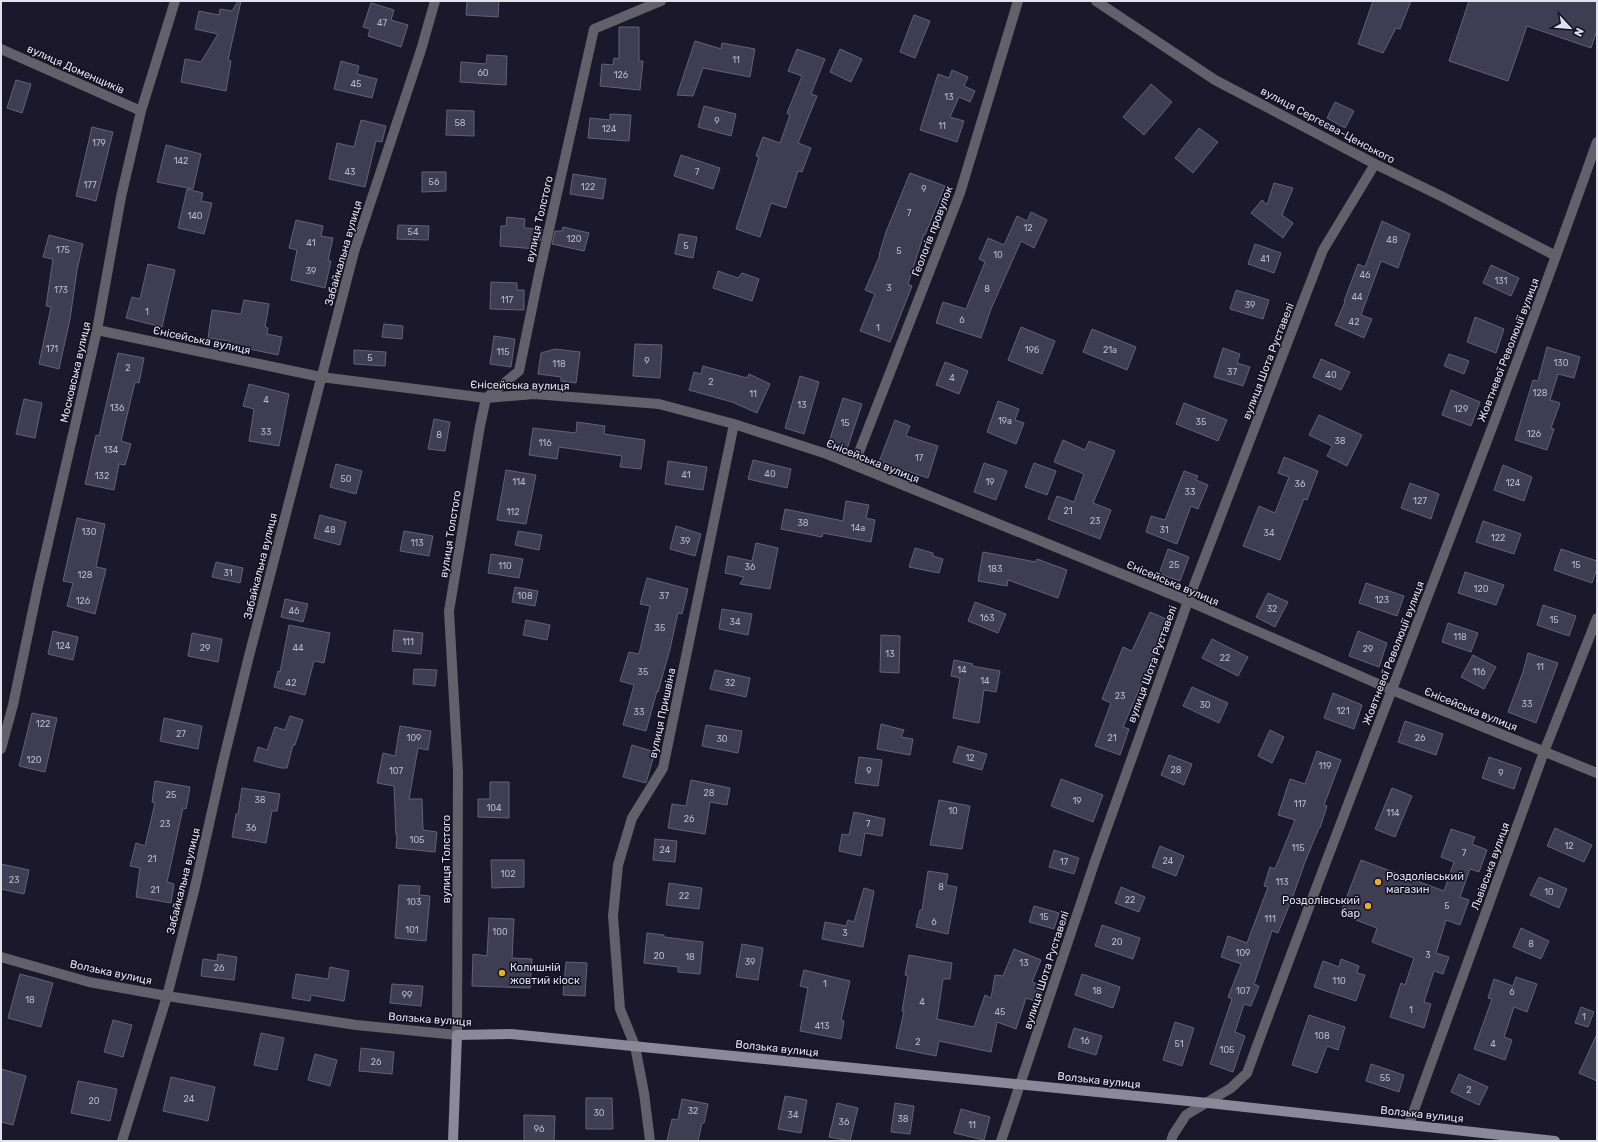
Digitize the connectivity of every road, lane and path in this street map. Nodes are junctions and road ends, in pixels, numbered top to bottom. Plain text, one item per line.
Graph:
1 (175, 1) edge
2 (435, 1) edge
3 (661, 1) edge
4 (1018, 1) edge
5 (1096, 1) edge
6 (1, 49) edge
7 (141, 111) junction
8 (1597, 142) edge
9 (1375, 164) junction
10 (1556, 256) junction
11 (97, 330) junction
12 (321, 377) junction
13 (486, 398) junction
14 (734, 424) junction
15 (854, 465) junction
16 (1188, 601) junction
17 (1597, 618) edge
18 (1392, 690) junction
19 (1, 749) edge
20 (1544, 752) junction
21 (1597, 773) edge
22 (1, 957) edge
23 (167, 996) junction
24 (457, 1035) junction
25 (635, 1046) junction
26 (1021, 1084) junction
27 (1208, 1103) junction
28 (1409, 1124) junction
29 (122, 1141) edge
30 (453, 1141) edge
31 (650, 1141) edge
32 (1001, 1141) edge
33 (1171, 1141) edge
34 (1555, 1141) edge

1 - 7 street, Московська вулиця
2 - 12 street, Забайкальна вулиця
3 - 13 street, вулиця Толстого
4 - 15 street, Геологів провулок
5 - 9 street, вулиця Сергєєва-Ценського
6 - 7 street, вулиця Доменщиків
7 - 11 street, Московська вулиця
8 - 10 street, Жовтневої Революції вулиця
9 - 10 street, вулиця Сергєєва-Ценського
9 - 16 street, вулиця Шота Руставелі
10 - 18 street, Жовтневої Революції вулиця
11 - 12 street, Єнісейська вулиця
11 - 19 street, Московська вулиця
12 - 13 street, Єнісейська вулиця
12 - 23 street, Забайкальна вулиця
13 - 14 street, Єнісейська вулиця
13 - 24 street, вулиця Толстого
14 - 15 street, Єнісейська вулиця
14 - 25 street, вулиця Пришвіна
15 - 16 street, Єнісейська вулиця
16 - 18 street, Єнісейська вулиця
16 - 26 street, вулиця Шота Руставелі
17 - 20 street, Львівська вулиця
18 - 20 street, Єнісейська вулиця
18 - 27 street, Жовтневої Революції вулиця
20 - 21 street, Єнісейська вулиця
20 - 28 street, Львівська вулиця
22 - 23 street, Волзька вулиця
23 - 24 street, Волзька вулиця
23 - 29 street, Забайкальна вулиця
24 - 25 street, Волзька вулиця
24 - 30 street, вулиця Толстого
25 - 26 street, Волзька вулиця
25 - 31 street, вулиця Пришвіна
26 - 27 street, Волзька вулиця
26 - 32 street, вулиця Шота Руставелі
27 - 28 street, Волзька вулиця
27 - 33 street, Жовтневої Революції вулиця
28 - 34 street, Волзька вулиця

